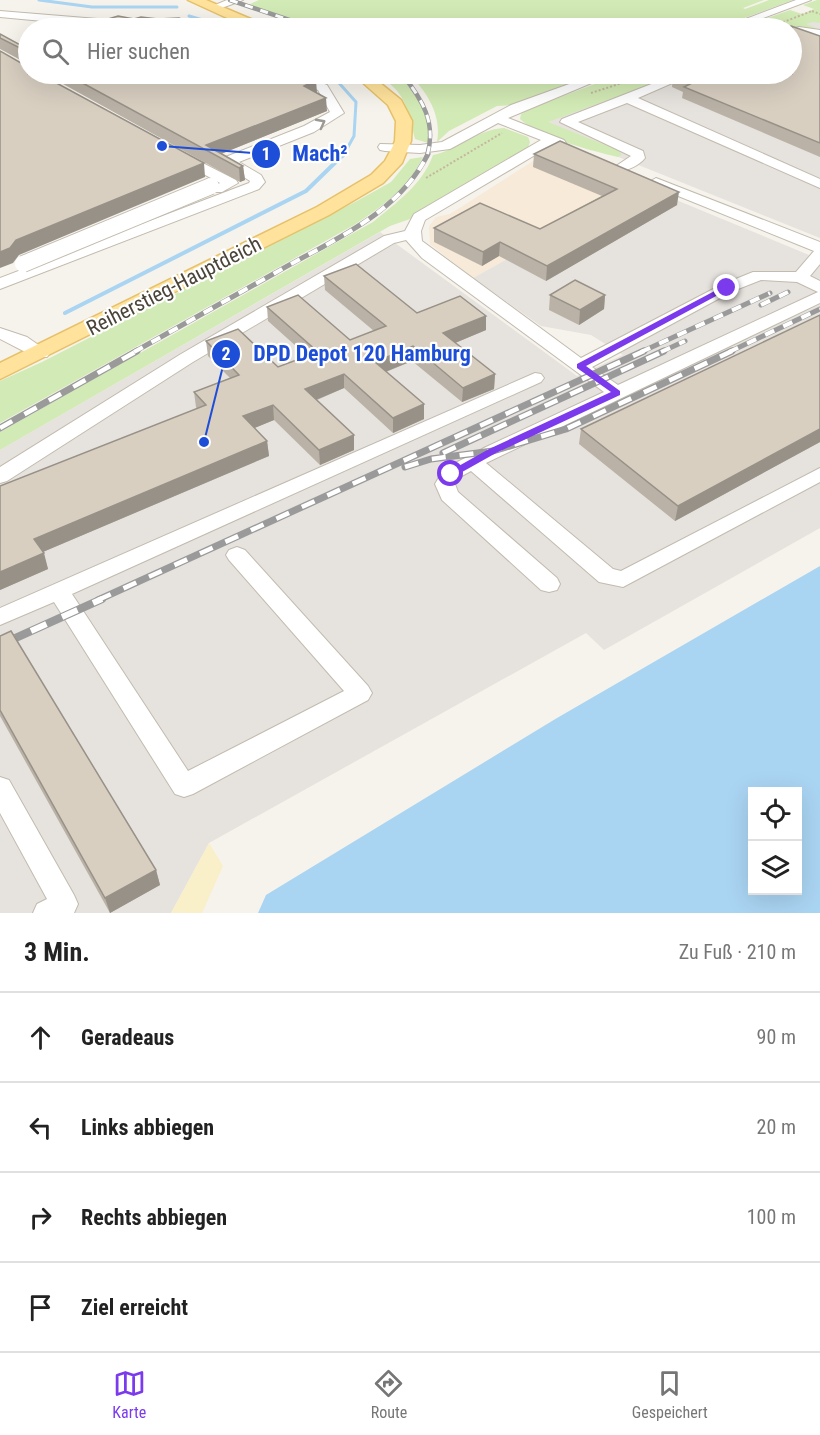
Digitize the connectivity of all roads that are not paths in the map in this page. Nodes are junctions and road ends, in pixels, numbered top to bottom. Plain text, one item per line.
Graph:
1 (195, 0) edge
2 (238, 0) edge
3 (806, 0) edge
4 (214, 8) junction
5 (0, 14) edge
6 (60, 18) edge
7 (237, 18) edge
8 (756, 18) edge
9 (802, 30) edge
10 (820, 33) edge
11 (312, 84) edge
12 (372, 84) edge
13 (580, 84) edge
14 (662, 84) edge
15 (627, 98) junction
16 (498, 118) junction
17 (551, 140) junction
18 (169, 148) edge
19 (393, 148) junction
20 (571, 148) edge
21 (820, 184) edge
22 (211, 186) dead end
23 (134, 213) dead end
24 (130, 234) junction
25 (414, 234) junction
26 (820, 248) edge
27 (820, 254) edge
28 (0, 276) edge
29 (800, 277) junction
30 (0, 284) edge
31 (820, 288) edge
32 (820, 297) edge
33 (0, 333) edge
34 (40, 353) junction
35 (580, 366) junction
36 (0, 372) edge
37 (535, 378) dead end
38 (617, 393) junction
39 (473, 462) junction
40 (820, 474) edge
41 (0, 476) edge
42 (237, 555) dead end
43 (549, 584) dead end
44 (58, 591) junction
45 (0, 617) edge
46 (0, 788) edge
47 (47, 913) edge

1 - 4 main road
2 - 4 street
3 - 8 street
4 - 7 main road
5 - 6 street
9 - 10 street
24 -> 11 street
12 - 19 main road
13 - 16 street
14 - 15 street
15 - 21 street
15 - 26 street
16 - 17 street
16 - 19 street
17 - 20 street
17 - 25 street
18 - 28 street
19 - 34 main road, Reiherstieg-Hauptdeich
22 - 28 street, bridge
23 - 24 street
24 - 30 street
25 - 35 street
25 - 41 street
27 - 29 street
29 - 31 street
29 - 35 street
32 - 38 street
33 - 34 street
34 - 36 main road, Reiherstieg-Hauptdeich
35 - 38 street
37 - 44 street
38 - 39 street
39 - 40 street
39 - 43 street
42 - 44 street
44 - 45 street
46 - 47 street

